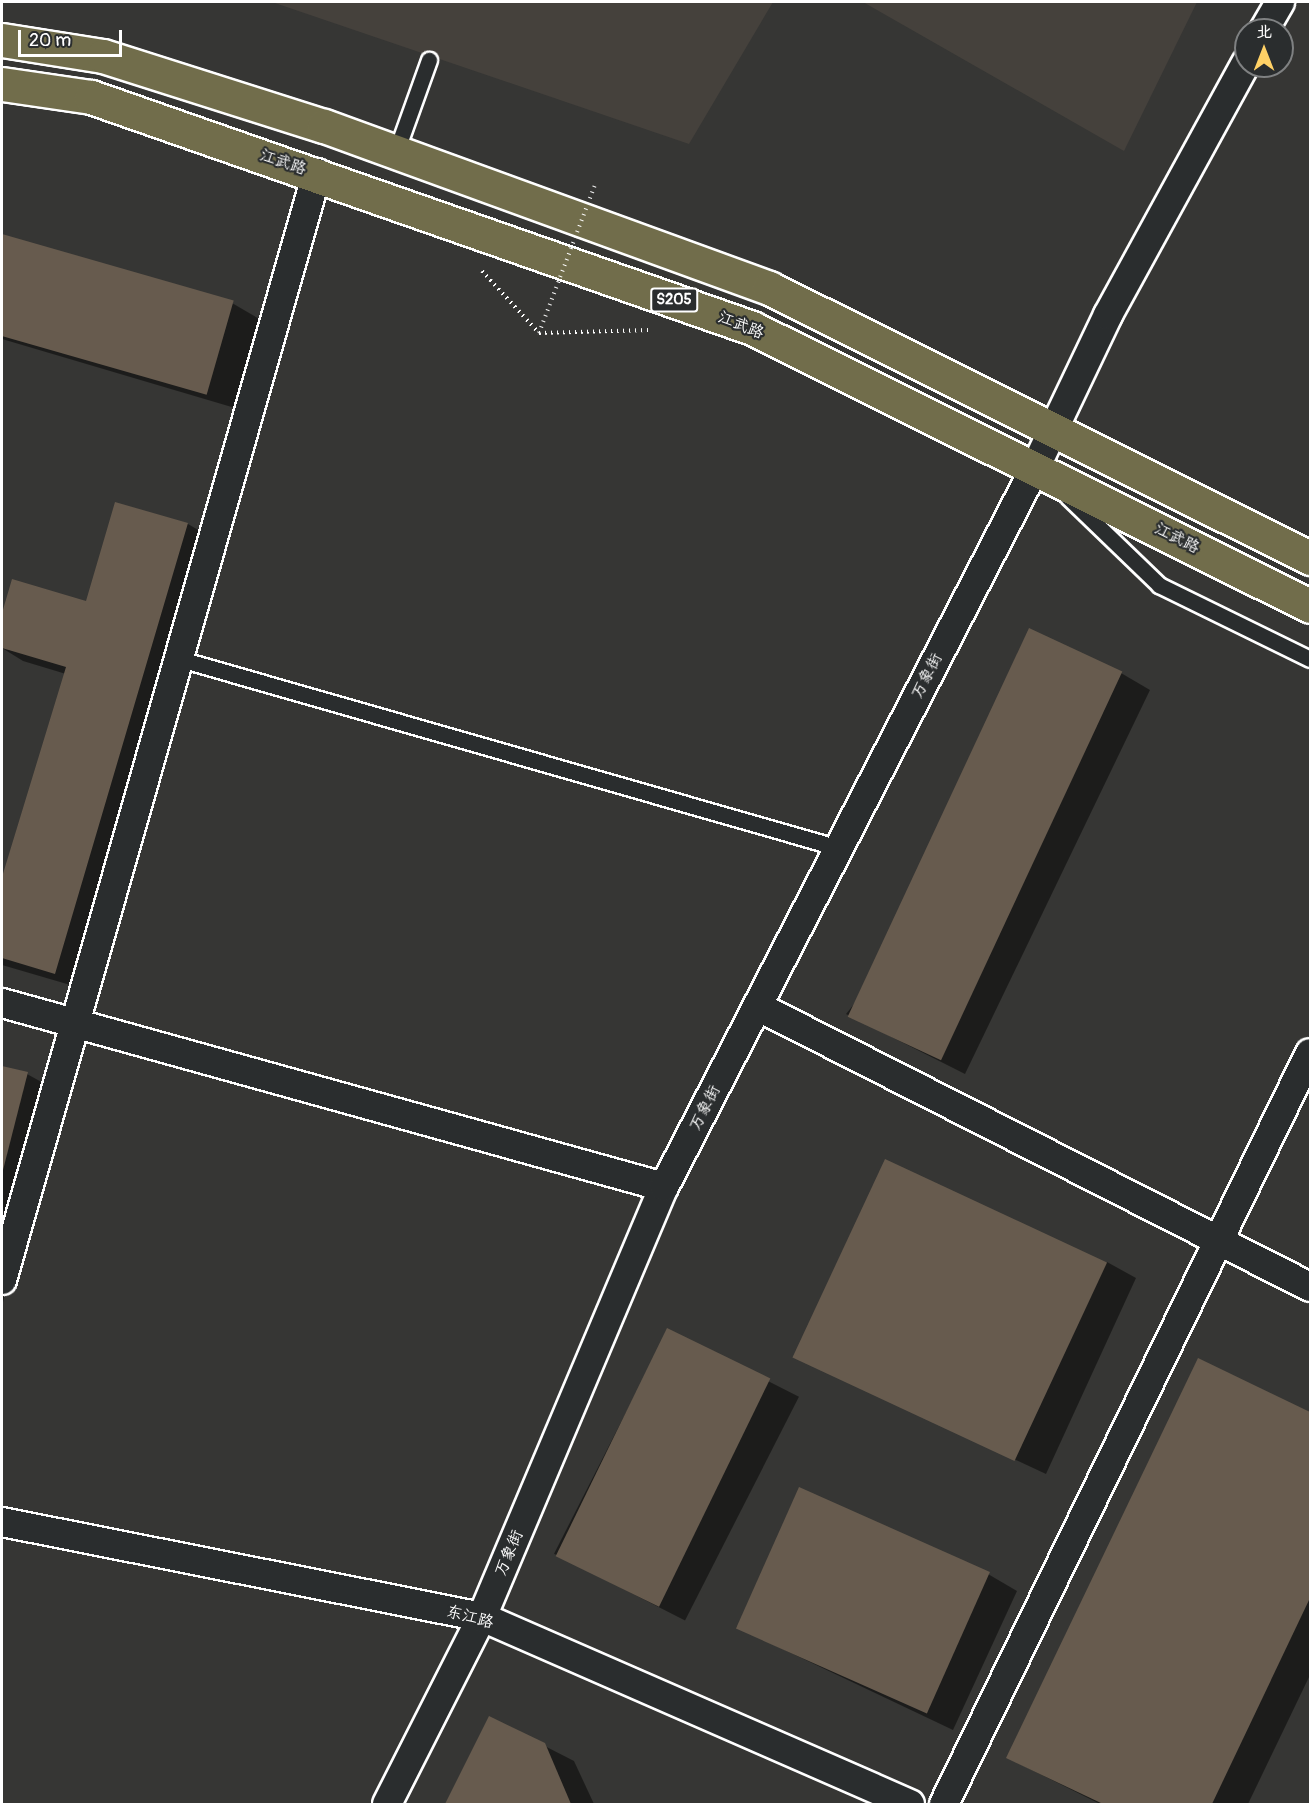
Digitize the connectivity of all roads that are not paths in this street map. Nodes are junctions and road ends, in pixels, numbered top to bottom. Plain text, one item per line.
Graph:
1 (1280, 2) edge
2 (1271, 18) edge
3 (2, 40) edge
4 (429, 60) dead end
5 (1238, 78) edge
6 (2, 84) edge
7 (396, 152) junction
8 (317, 173) junction
9 (1055, 428) junction
10 (1036, 466) junction
11 (1311, 558) edge
12 (1311, 606) edge
13 (180, 659) junction
14 (1311, 659) edge
15 (839, 848) junction
16 (2, 1003) edge
17 (758, 1006) junction
18 (77, 1024) junction
19 (1311, 1053) edge
20 (664, 1187) junction
21 (1216, 1241) junction
22 (2, 1280) edge
23 (1311, 1287) edge
24 (2, 1522) edge
25 (482, 1617) junction
26 (387, 1804) edge
27 (910, 1804) edge
28 (944, 1804) edge

1 - 2 street
3 - 7 main road, S205
4 - 7 lane
5 - 9 street, 万象街
6 - 8 main road, 江武路 / S205
7 - 9 main road, S205
8 - 10 main road, 江武路 / S205
8 - 13 street
9 - 10 street, 万象街
9 - 11 main road, S205
10 - 12 main road, 江武路 / S205
10 - 14 lane
10 - 15 street, 万象街
13 - 15 lane
13 - 18 street
15 - 17 street, 万象街
16 - 18 street
17 - 20 street, 万象街
17 - 21 street
18 - 20 street
18 - 22 street
19 - 21 street
20 - 25 street, 万象街
21 - 23 street
21 - 28 street
24 - 25 street, 东江路
25 - 26 street, 万象街
25 - 27 street, 东江路

